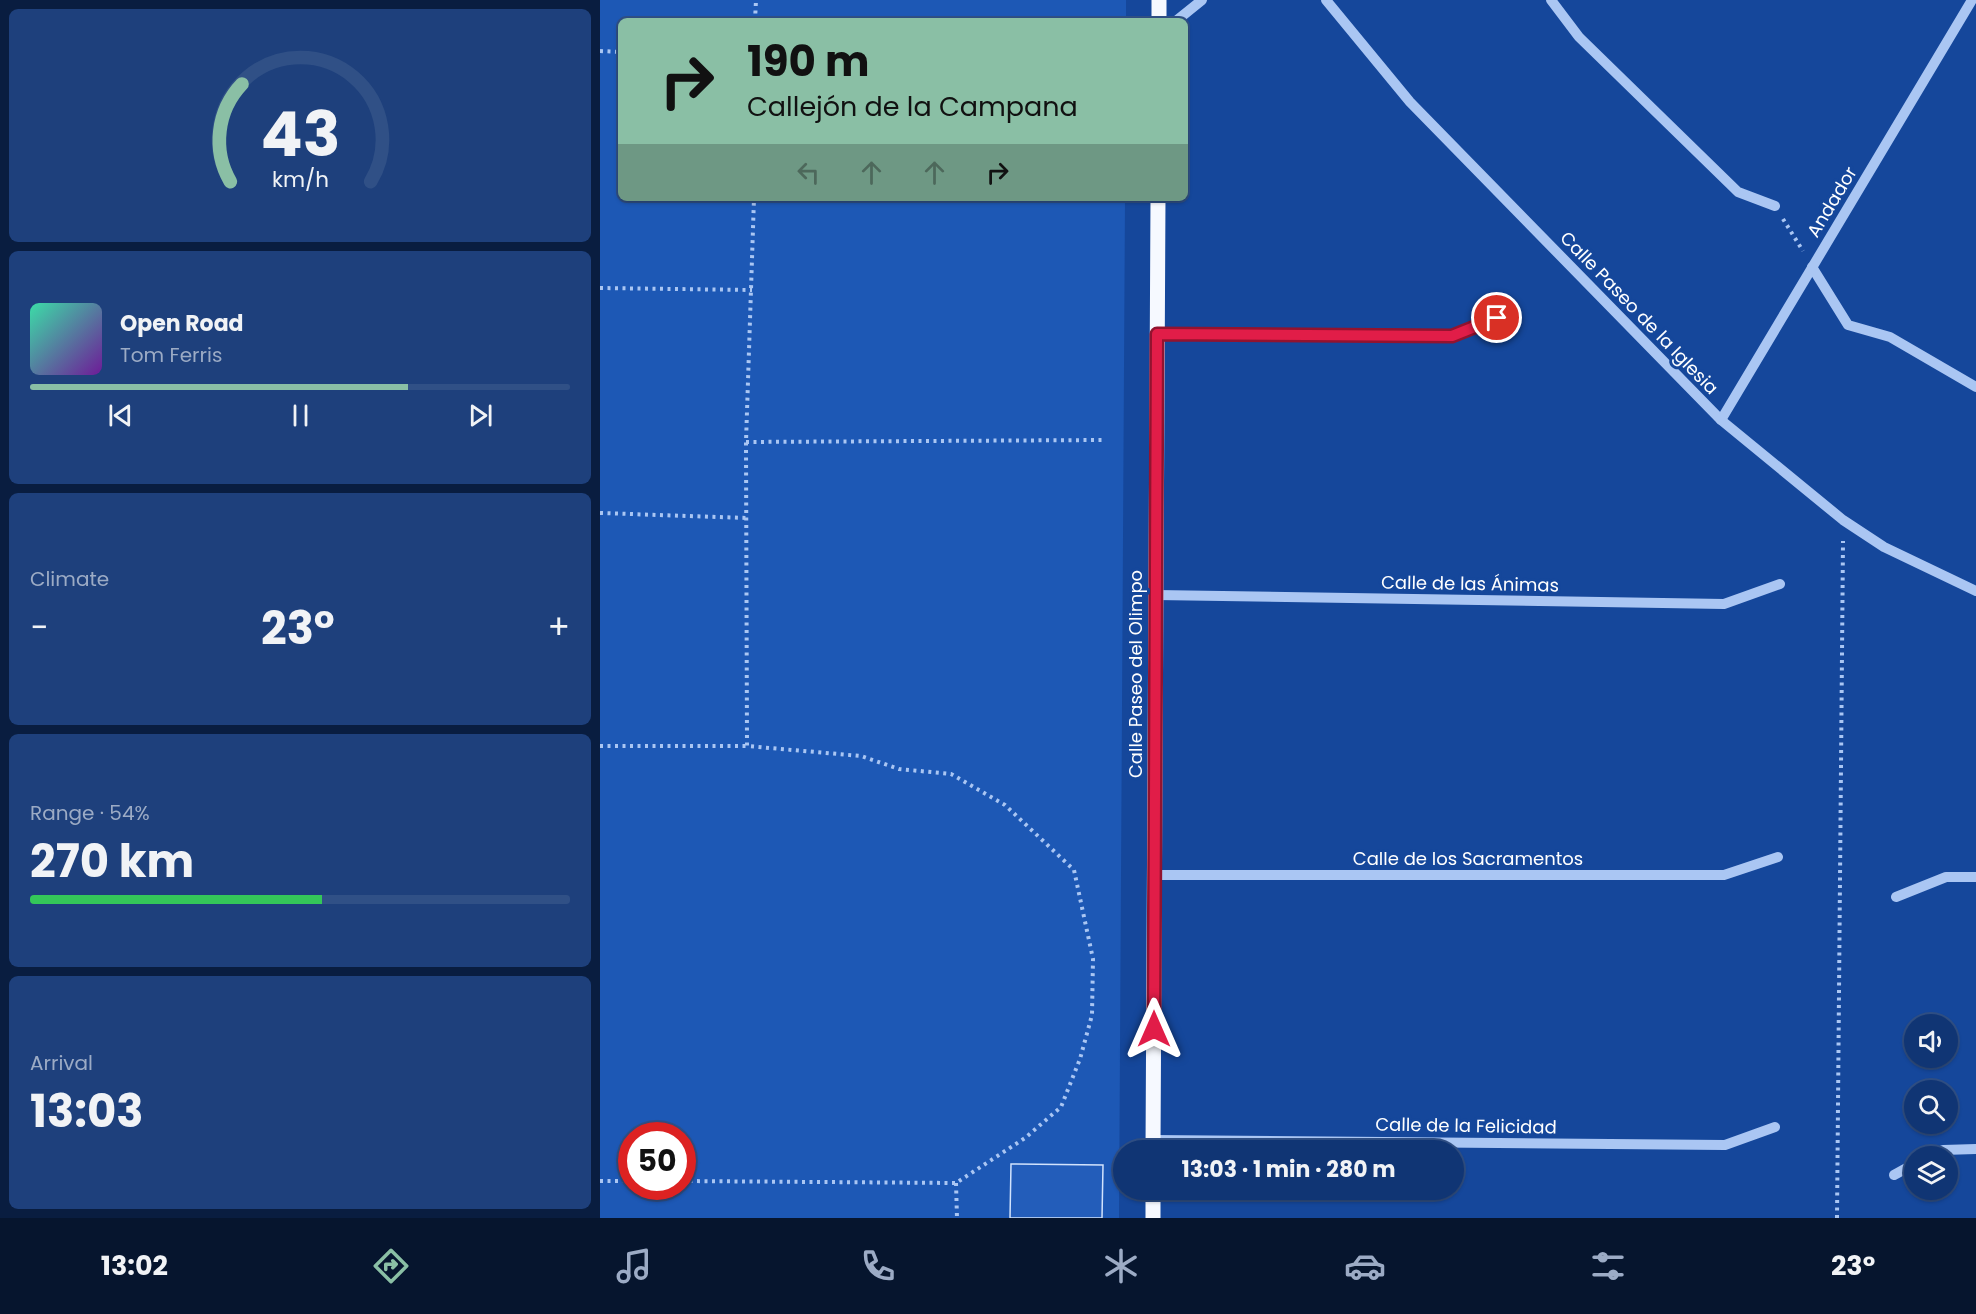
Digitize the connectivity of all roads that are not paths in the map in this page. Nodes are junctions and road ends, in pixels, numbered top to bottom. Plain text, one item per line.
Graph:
1 (1159, 0) edge
2 (1202, 0) edge
3 (1326, 0) edge
4 (1551, 0) edge
5 (1972, 0) edge
6 (1159, 18) edge
7 (1180, 18) edge
8 (1158, 201) edge
9 (1775, 206) road end
10 (1812, 267) junction
11 (1497, 318) dead end
12 (1157, 334) junction
13 (1976, 387) edge
14 (1721, 420) junction
15 (1780, 584) dead end
16 (1976, 591) edge
17 (1156, 595) junction
18 (1778, 857) dead end
19 (1155, 875) junction
20 (1976, 878) edge
21 (1896, 897) dead end
22 (1776, 1127) dead end
23 (1154, 1140) edge
24 (1464, 1145) edge
25 (1976, 1149) edge
26 (1958, 1150) edge
27 (1904, 1170) edge
28 (1894, 1175) dead end
29 (1153, 1200) edge
30 (1153, 1218) edge

1 - 6 main road
2 - 7 street
3 - 14 street, Calle Paseo de la Iglesia
4 - 9 street
5 - 10 street, Andador
8 - 12 main road, Calle Paseo del Olimpo
10 - 13 street
10 - 14 street, Andador
11 - 12 street
12 - 17 main road, Calle Paseo del Olimpo
14 - 16 street, Calle Paseo de la Iglesia
15 - 17 street, Calle de las Ánimas
17 - 19 main road, Calle Paseo del Olimpo
18 - 19 street, Calle de los Sacramentos
19 - 23 main road, Calle Paseo del Olimpo
20 - 21 street
22 - 24 street, Calle de la Felicidad
25 - 26 street
27 - 28 street
29 - 30 main road

